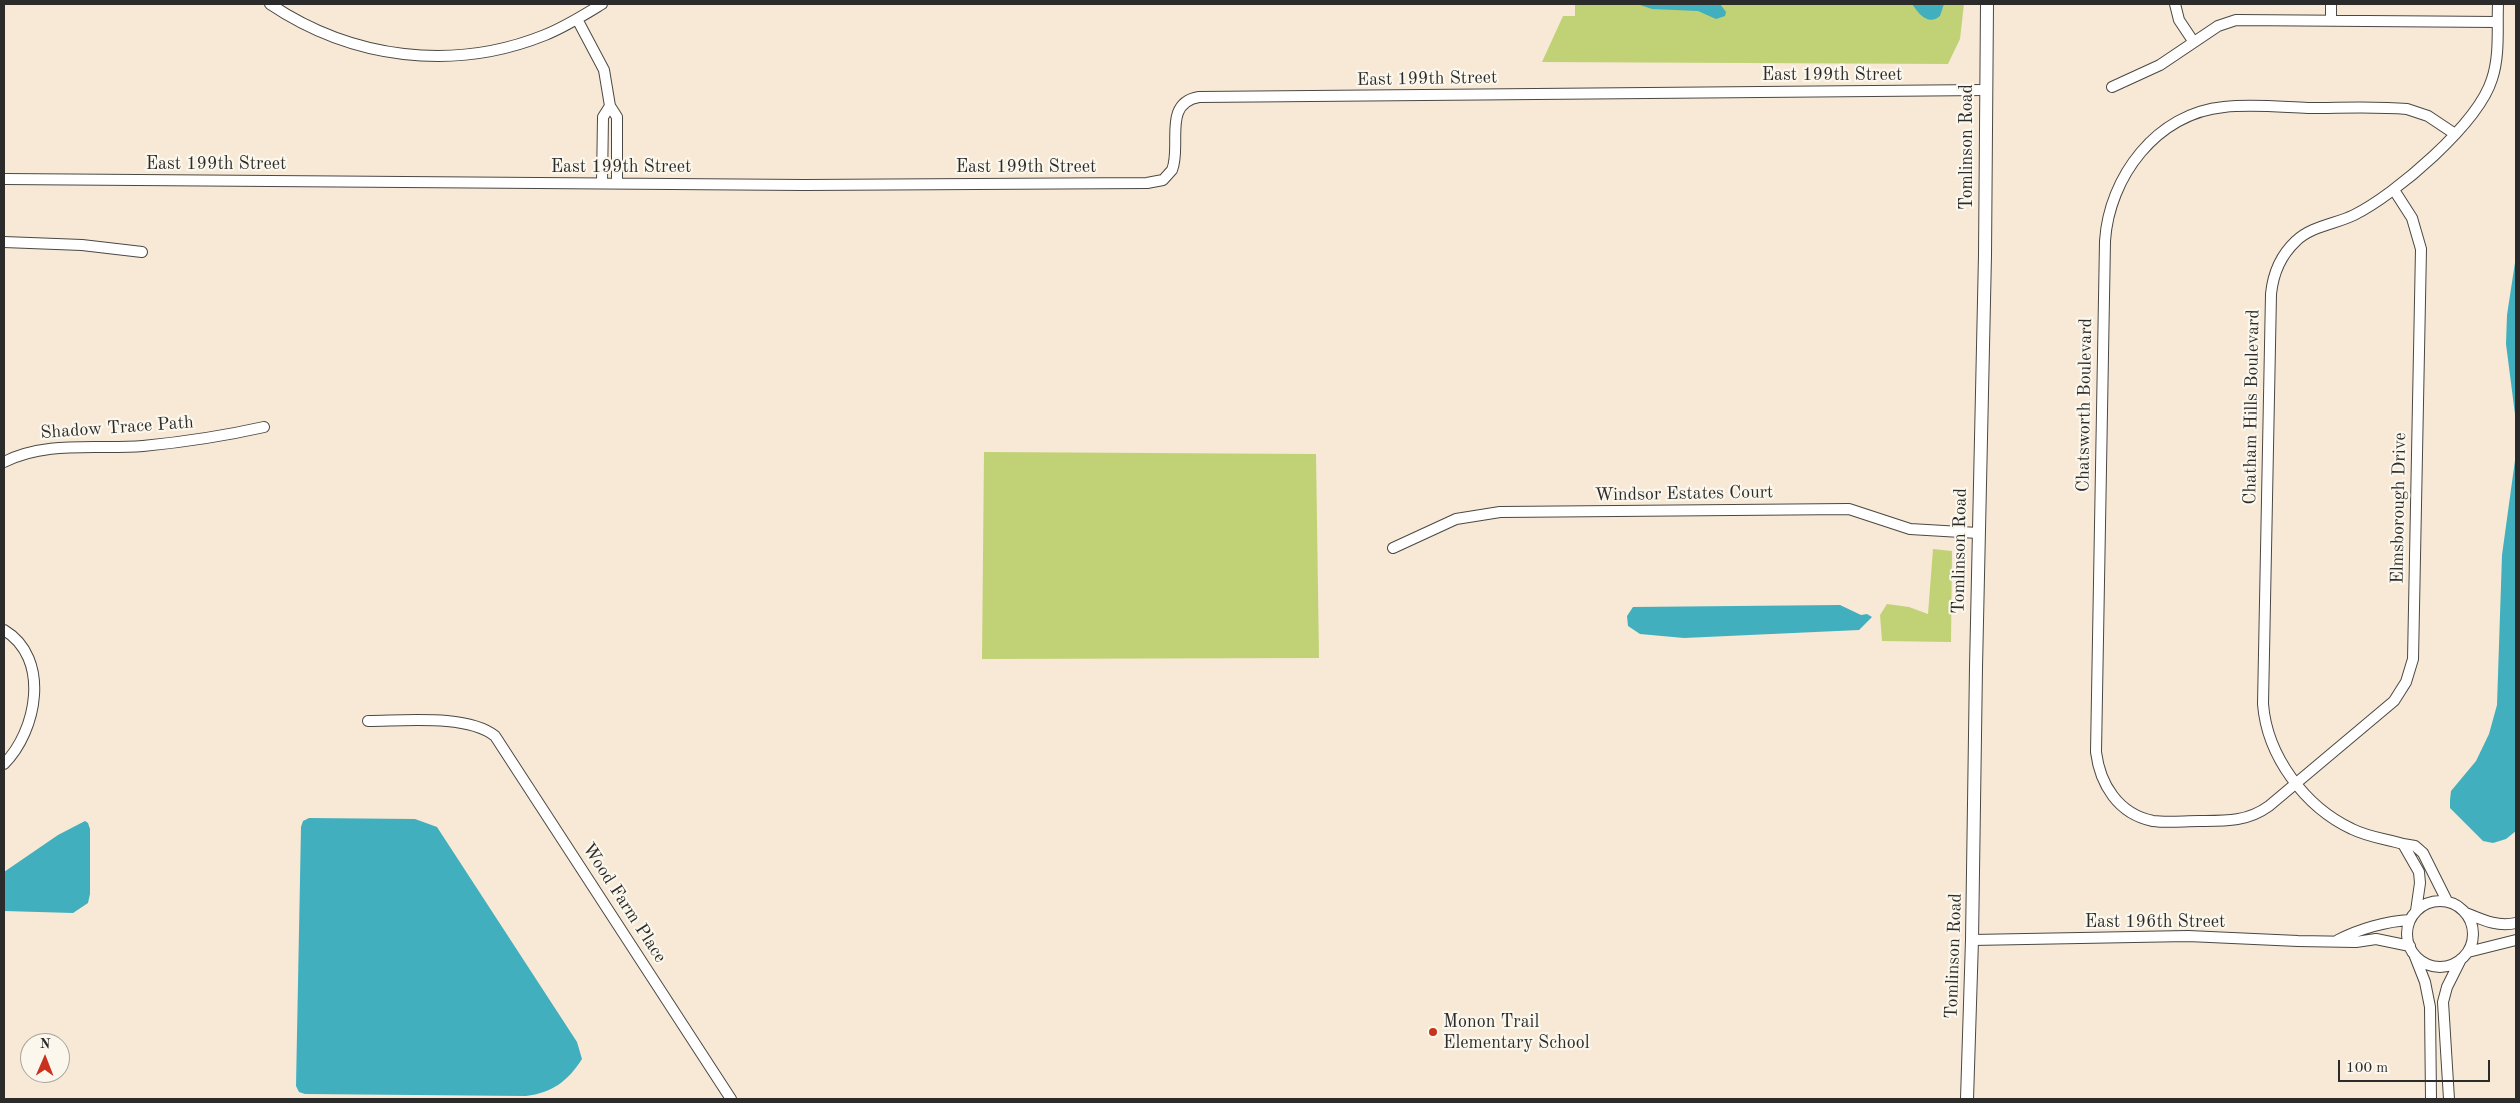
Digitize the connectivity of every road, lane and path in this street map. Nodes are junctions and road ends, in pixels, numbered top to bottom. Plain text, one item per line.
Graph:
1 (270, 4) edge
2 (602, 4) edge
3 (1987, 4) edge
4 (2175, 4) edge
5 (2331, 4) edge
6 (2498, 4) edge
7 (577, 19) junction
8 (2331, 19) junction
9 (2498, 22) junction
10 (2193, 41) junction
11 (2112, 87) dead end
12 (1985, 90) junction
13 (610, 106) junction
14 (2455, 134) junction
15 (4, 180) edge
16 (602, 183) junction
17 (617, 183) junction
18 (2394, 190) junction
19 (4, 242) edge
20 (142, 252) dead end
21 (264, 427) dead end
22 (4, 462) edge
23 (1978, 533) junction
24 (1393, 548) dead end
25 (4, 630) edge
26 (368, 721) dead end
27 (4, 764) edge
28 (2296, 784) junction
29 (2403, 844) junction
30 (2447, 902) junction
31 (2416, 911) junction
32 (2466, 913) junction
33 (2410, 920) junction
34 (2516, 924) edge
35 (1972, 940) junction
36 (2337, 940) junction
37 (2516, 940) edge
38 (2412, 949) junction
39 (2464, 955) junction
40 (731, 1099) edge
41 (1966, 1099) edge
42 (2431, 1099) edge
43 (2449, 1099) edge

1 - 7 street
2 - 7 street
3 - 12 street, Tomlinson Road
4 - 10 street
5 - 8 street
6 - 9 street, Chatham Hills Boulevard
7 - 13 street
8 - 9 street
8 - 10 street
9 - 14 street, Chatham Hills Boulevard
10 - 11 street
12 - 17 street, East 199th Street
12 - 23 street, Tomlinson Road
13 - 16 street
13 - 17 street
14 - 18 street, Chatham Hills Boulevard
14 - 28 street, Chatsworth Boulevard
15 - 16 street, East 199th Street
16 - 17 street, East 199th Street
18 - 28 street, Elmsborough Drive
18 - 28 street, Chatham Hills Boulevard
19 - 20 street
21 - 22 street, Shadow Trace Path
23 - 24 street, Windsor Estates Court
23 - 35 street, Tomlinson Road
25 - 27 street
26 - 40 street, Wood Farm Place
28 - 29 street, Chatham Hills Boulevard
29 - 30 street, Chatham Hills Boulevard
29 - 31 street
30 - 31 street
30 - 32 street
31 - 33 street
32 - 34 street
32 - 39 street
33 - 36 street, East 196th Street
33 - 38 street
35 - 36 street, East 196th Street
35 - 41 street, Tomlinson Road
36 - 38 street, East 196th Street
37 - 39 street
38 - 39 street
38 - 42 street
39 - 43 street

